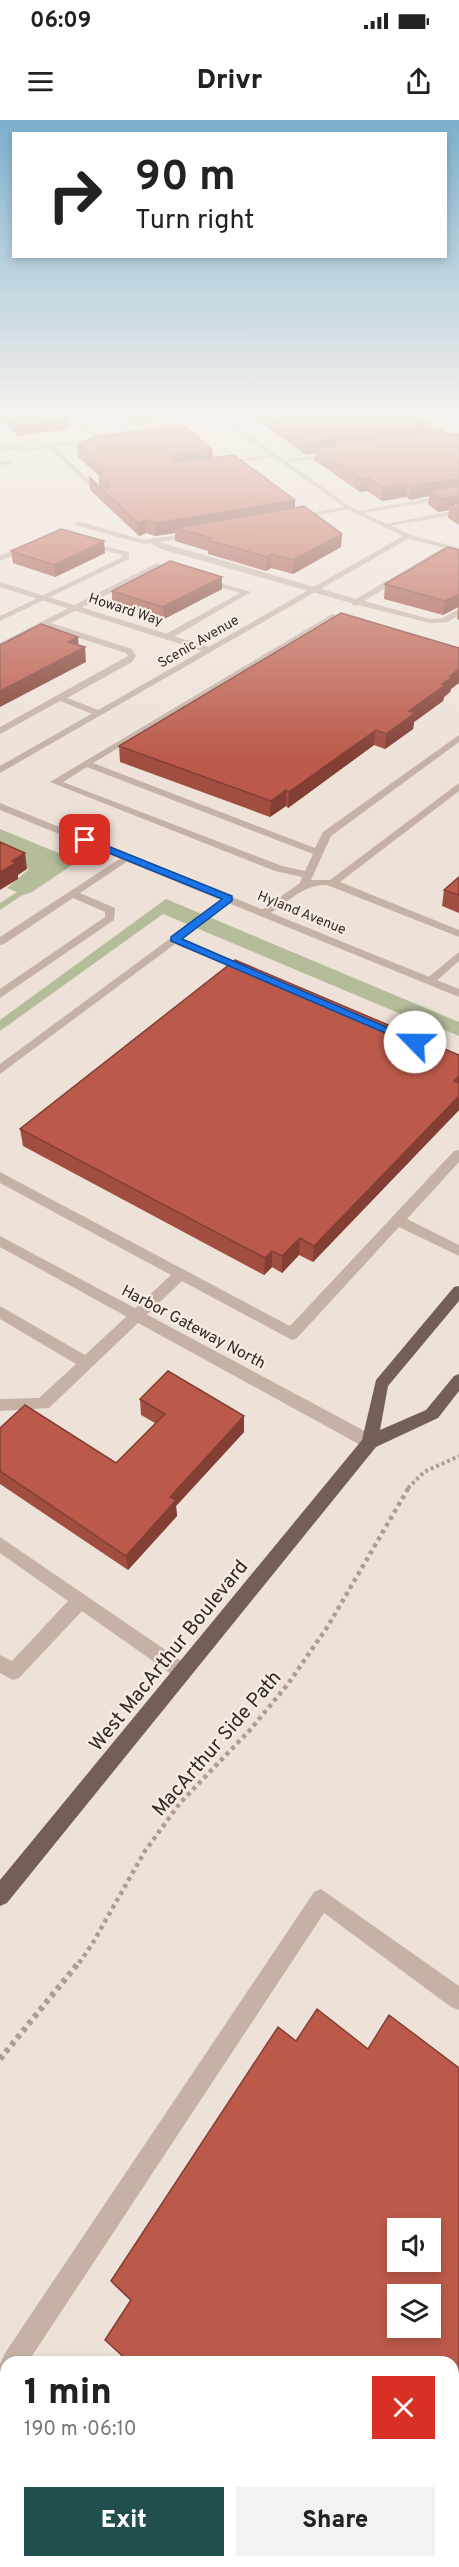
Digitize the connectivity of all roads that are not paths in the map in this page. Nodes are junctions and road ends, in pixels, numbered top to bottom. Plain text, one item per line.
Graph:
1 (102, 530) edge
2 (396, 530) edge
3 (209, 531) edge
4 (409, 536) junction
5 (72, 539) edge
6 (151, 541) junction
7 (39, 542) edge
8 (448, 547) junction
9 (459, 550) edge
10 (0, 559) edge
11 (0, 584) edge
12 (315, 590) junction
13 (44, 598) junction
14 (357, 602) junction
15 (78, 609) junction
16 (459, 611) edge
17 (335, 616) junction
18 (0, 619) edge
19 (346, 619) edge
20 (45, 624) junction
21 (167, 637) junction
22 (0, 646) edge
23 (208, 650) junction
24 (60, 698) junction
25 (98, 713) junction
26 (0, 731) edge
27 (459, 738) edge
28 (86, 763) junction
29 (0, 770) edge
30 (459, 786) edge
31 (0, 806) edge
32 (319, 853) junction
33 (127, 858) junction
34 (307, 879) junction
35 (332, 883) junction
36 (72, 894) junction
37 (229, 898) junction
38 (264, 913) junction
39 (459, 934) edge
40 (174, 939) junction
41 (0, 942) edge
42 (459, 955) edge
43 (262, 976) edge
44 (430, 981) junction
45 (459, 993) edge
46 (0, 994) edge
47 (0, 1070) edge
48 (459, 1154) edge
49 (0, 1177) edge
50 (397, 1220) junction
51 (0, 1241) edge
52 (459, 1251) edge
53 (181, 1274) junction
54 (459, 1291) edge
55 (0, 1312) edge
56 (137, 1316) junction
57 (86, 1364) junction
58 (459, 1380) edge
59 (0, 1390) edge
60 (6, 1405) edge
61 (370, 1442) junction
62 (0, 1544) edge
63 (80, 1601) junction
64 (0, 1663) edge
65 (183, 1672) junction
66 (0, 1896) edge
67 (459, 1999) edge
68 (18, 2356) edge

1 - 6 street
2 - 4 street
3 - 6 street
4 - 8 street
4 - 12 street, Scenic Avenue
5 - 13 street
6 - 12 street
7 - 10 street
8 - 9 street
8 - 14 street
11 - 13 street, Howard Way
12 - 14 street
12 - 23 street, Scenic Avenue
13 - 15 street, Howard Way
13 - 18 street
14 - 16 street
14 - 17 street
15 - 20 street
15 - 21 street, Howard Way
15 - 21 street
17 - 19 street
17 - 28 street
20 - 22 street
20 - 24 street
21 - 23 street, Howard Way
23 - 25 street, Scenic Avenue
24 - 25 street
24 - 26 street
25 - 29 street, Scenic Avenue
27 - 32 street
28 - 32 street
28 - 34 street
30 - 35 street
31 - 33 street, Hyland Avenue
32 - 34 street
33 - 36 street
33 - 37 street, Hyland Avenue
34 - 35 street
34 - 38 street
35 - 39 street
36 - 41 street
36 - 46 street
37 - 38 street, Hyland Avenue
37 - 40 street
38 - 44 street, Hyland Avenue
40 - 43 street
40 - 47 street
42 - 44 street
44 - 45 street, Hyland Avenue
48 - 50 street
49 - 53 street
50 - 52 street
50 - 53 street
51 - 56 street, Harbor Gateway North
53 - 56 street
54 - 61 main road, West MacArthur Boulevard
55 - 57 street
56 - 57 street
56 - 61 street, Harbor Gateway North
57 - 60 street
58 - 61 main road, West MacArthur Boulevard
59 - 60 street
61 - 65 main road, West MacArthur Boulevard
62 - 63 street
63 - 64 street
63 - 65 street
65 - 66 main road, West MacArthur Boulevard
67 - 68 street

